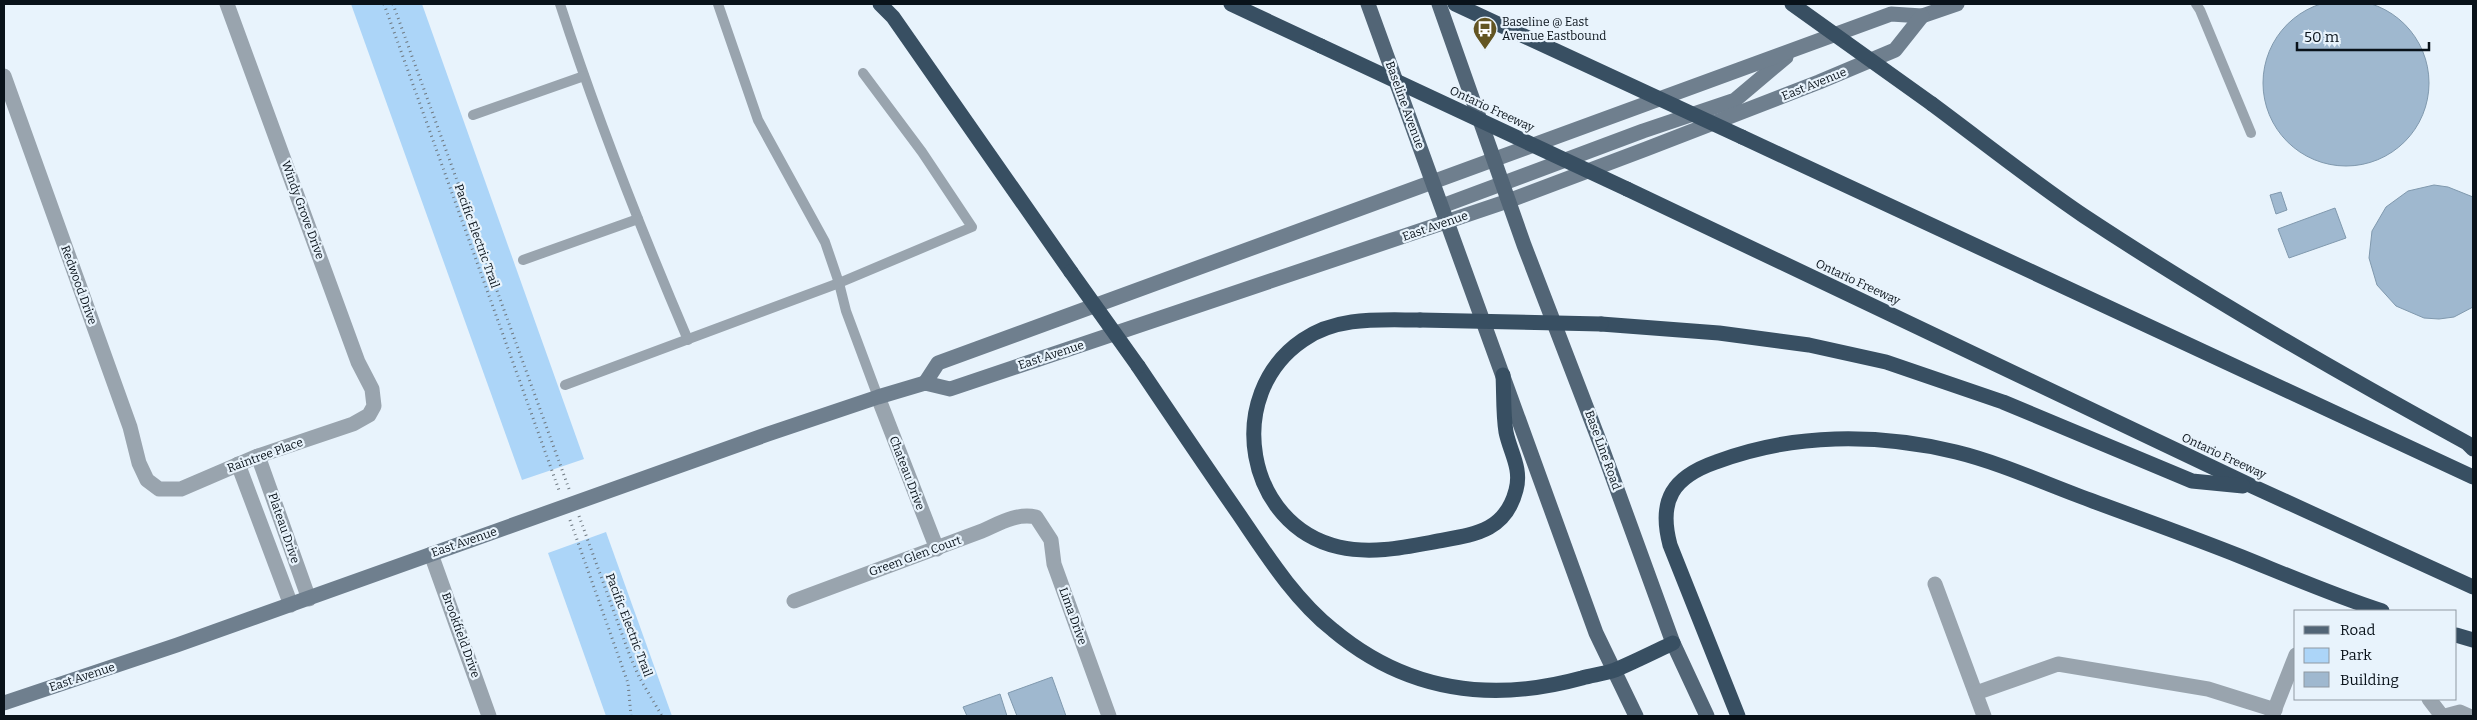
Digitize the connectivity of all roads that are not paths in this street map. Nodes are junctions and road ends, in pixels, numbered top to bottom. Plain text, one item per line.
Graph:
1 (227, 4) edge
2 (560, 4) edge
3 (718, 4) edge
4 (880, 4) edge
5 (1231, 4) edge
6 (1368, 4) edge
7 (1439, 4) edge
8 (1455, 4) edge
9 (1792, 4) edge
10 (1957, 4) edge
11 (2196, 4) edge
12 (1920, 10) edge
13 (1794, 50) junction
14 (863, 72) dead end
15 (4, 76) edge
16 (584, 76) junction
17 (473, 115) dead end
18 (2251, 133) dead end
19 (1494, 158) junction
20 (1433, 182) junction
21 (1502, 183) junction
22 (1508, 201) junction
23 (1442, 206) junction
24 (638, 219) junction
25 (1447, 222) junction
26 (523, 260) dead end
27 (839, 284) junction
28 (688, 340) junction
29 (1503, 375) junction
30 (925, 383) junction
31 (565, 385) dead end
32 (878, 397) junction
33 (369, 415) joint
34 (2473, 449) edge
35 (258, 456) junction
36 (238, 464) junction
37 (2473, 477) edge
38 (2254, 486) junction
39 (159, 489) joint
40 (1036, 518) joint
41 (936, 549) junction
42 (431, 554) junction
43 (1935, 584) dead end
44 (2473, 587) edge
45 (309, 599) junction
46 (794, 601) dead end
47 (291, 606) junction
48 (2379, 610) edge
49 (2457, 635) edge
50 (2473, 640) edge
51 (1673, 643) junction
52 (2294, 660) edge
53 (1613, 670) junction
54 (1976, 693) junction
55 (2430, 700) edge
56 (4, 703) edge
57 (2274, 713) edge
58 (489, 716) edge
59 (1109, 716) edge
60 (1636, 716) edge
61 (1707, 716) edge
62 (1738, 716) edge
63 (1984, 716) edge
64 (2444, 716) edge
65 (2469, 716) edge

1 - 33 street, Windy Grove Drive
2 - 16 lane
3 - 27 lane
4 - 53 highway, bridge
5 - 38 highway, Ontario Freeway, bridge
6 - 20 main road, Baseline Avenue
7 - 19 main road
8 - 37 highway, bridge
9 - 34 highway, bridge
10 - 12 main road
11 - 18 lane
12 - 13 main road
12 - 22 main road, East Avenue
13 - 19 main road
13 - 21 main road
14 - 27 lane
15 - 39 street, Redwood Drive
16 - 17 lane
16 - 24 lane
19 - 20 main road
19 - 21 main road
20 - 23 main road, Baseline Avenue
20 - 30 main road
21 - 22 main road, Base Line Road
21 - 23 main road
22 - 25 main road, East Avenue
22 - 51 main road, Base Line Road
23 - 25 main road
24 - 26 lane
24 - 28 lane
25 - 29 main road
25 - 30 main road, East Avenue
27 - 28 lane
27 - 32 lane
28 - 31 lane
29 - 38 highway, bridge
29 - 53 main road
30 - 32 main road, East Avenue
32 - 41 street, Chateau Drive
32 - 42 main road, East Avenue
33 - 35 street, Raintree Place
35 - 36 street, Raintree Place
35 - 45 street, Plateau Drive
36 - 39 street, Raintree Place
36 - 47 street, Plateau Drive
38 - 44 highway, Ontario Freeway
40 - 41 street, Green Glen Court
40 - 59 street, Lima Drive
41 - 46 street, Green Glen Court
42 - 45 main road, East Avenue
42 - 58 street, Brookfield Drive
43 - 54 street
45 - 47 main road, East Avenue
47 - 56 main road, East Avenue
48 - 62 highway
49 - 50 highway
51 - 53 highway
51 - 61 main road, Base Line Road
52 - 57 street
53 - 60 main road
54 - 57 street
54 - 63 street
55 - 64 street
64 - 65 street

